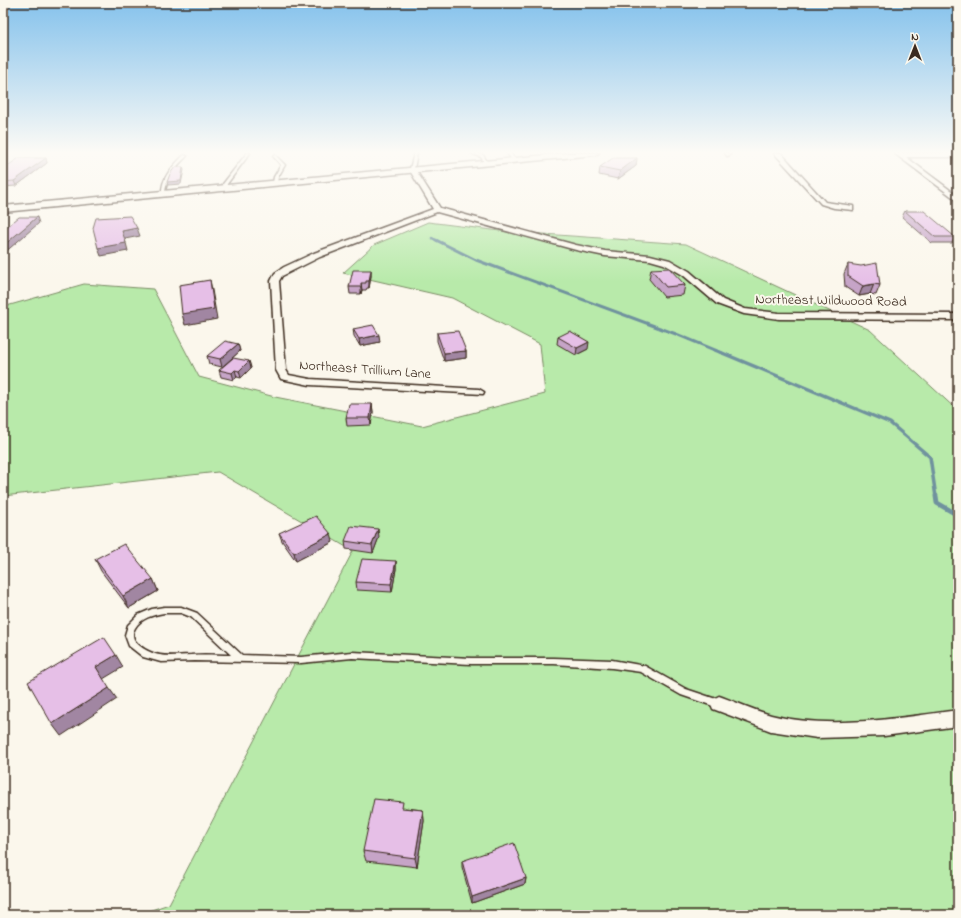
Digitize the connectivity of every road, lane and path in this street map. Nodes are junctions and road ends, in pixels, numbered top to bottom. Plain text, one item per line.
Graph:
1 (135, 196) edge
2 (427, 196) edge
3 (817, 196) edge
4 (850, 208) dead end
5 (3, 209) edge
6 (437, 210) junction
7 (958, 317) edge
8 (479, 392) dead end
9 (240, 659) junction
10 (719, 704) joint
11 (958, 718) edge

1 - 5 street
2 - 6 street
3 - 4 street
6 - 7 street, Northeast Wildwood Road
6 - 8 street, Northeast Trillium Lane
9 - 9 lane
9 - 10 lane
10 - 11 street

